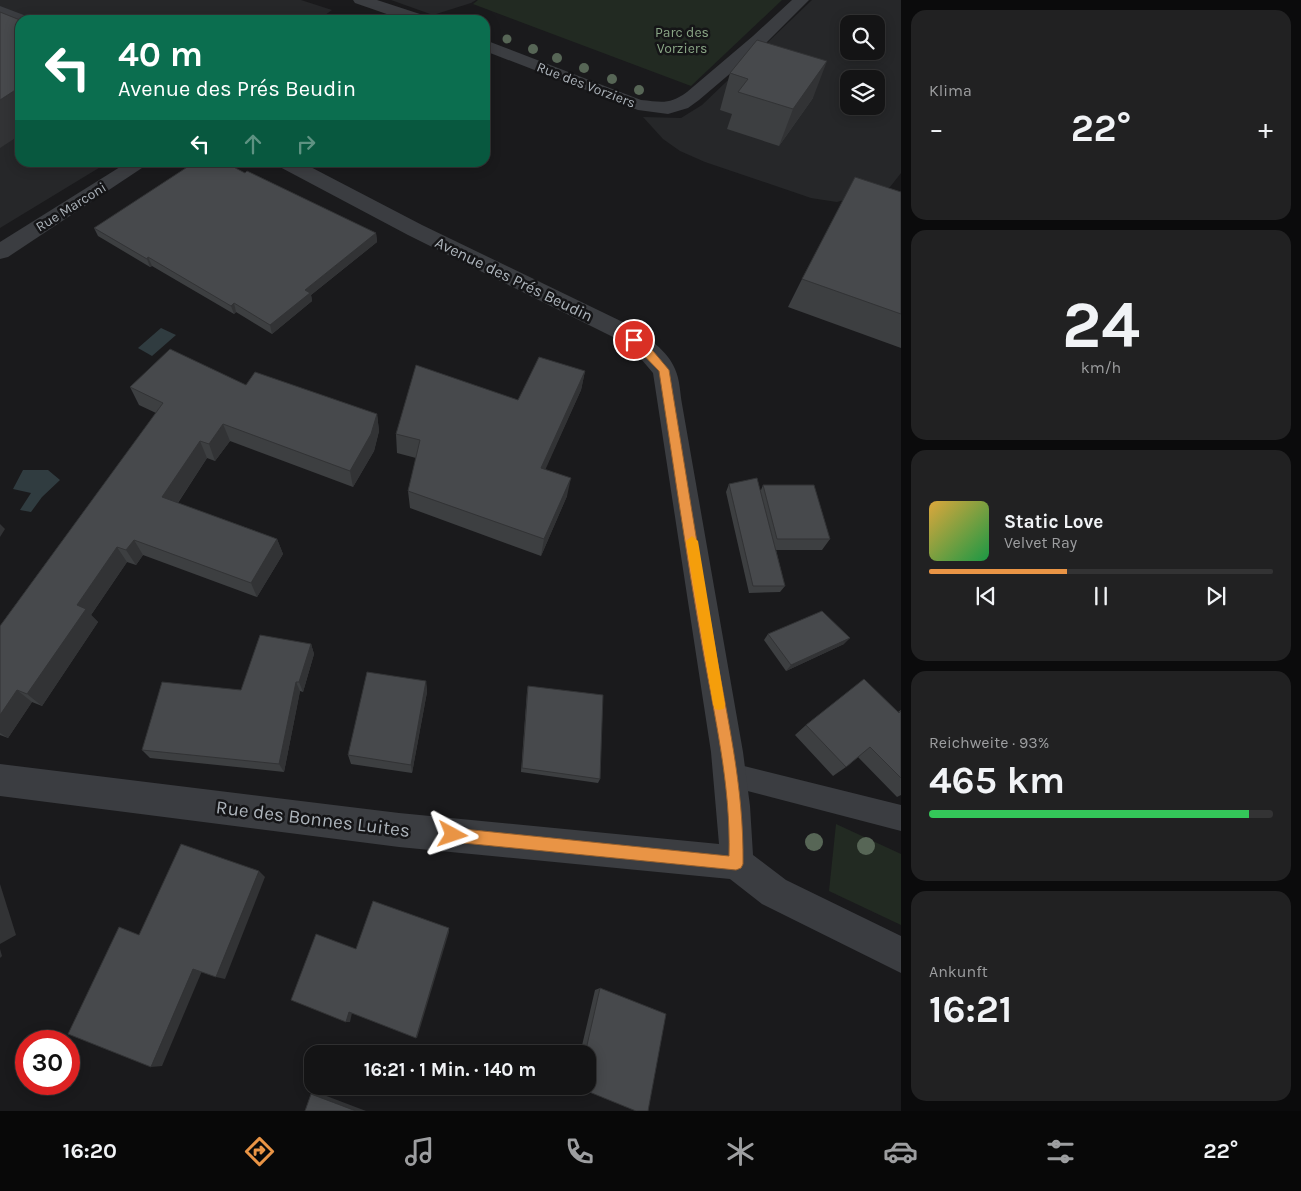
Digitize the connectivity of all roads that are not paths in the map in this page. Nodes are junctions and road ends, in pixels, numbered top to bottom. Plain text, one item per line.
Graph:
1 (361, 0) edge
2 (801, 0) edge
3 (378, 7) junction
4 (0, 10) edge
5 (368, 15) edge
6 (404, 15) edge
7 (15, 16) edge
8 (490, 47) edge
9 (134, 167) edge
10 (295, 167) edge
11 (0, 252) edge
12 (732, 775) junction
13 (0, 780) edge
14 (901, 818) edge
15 (736, 864) junction
16 (901, 955) edge

1 - 3 street
2 - 8 street, Rue des Vorziers
3 - 5 street
3 - 6 street
4 - 7 lane
9 - 11 street, Rue Marconi
10 - 12 street, Avenue des Prés Beudin
12 - 14 lane
12 - 15 street, Avenue des Prés Beudin
13 - 15 street, Rue des Bonnes Luites
15 - 16 street

